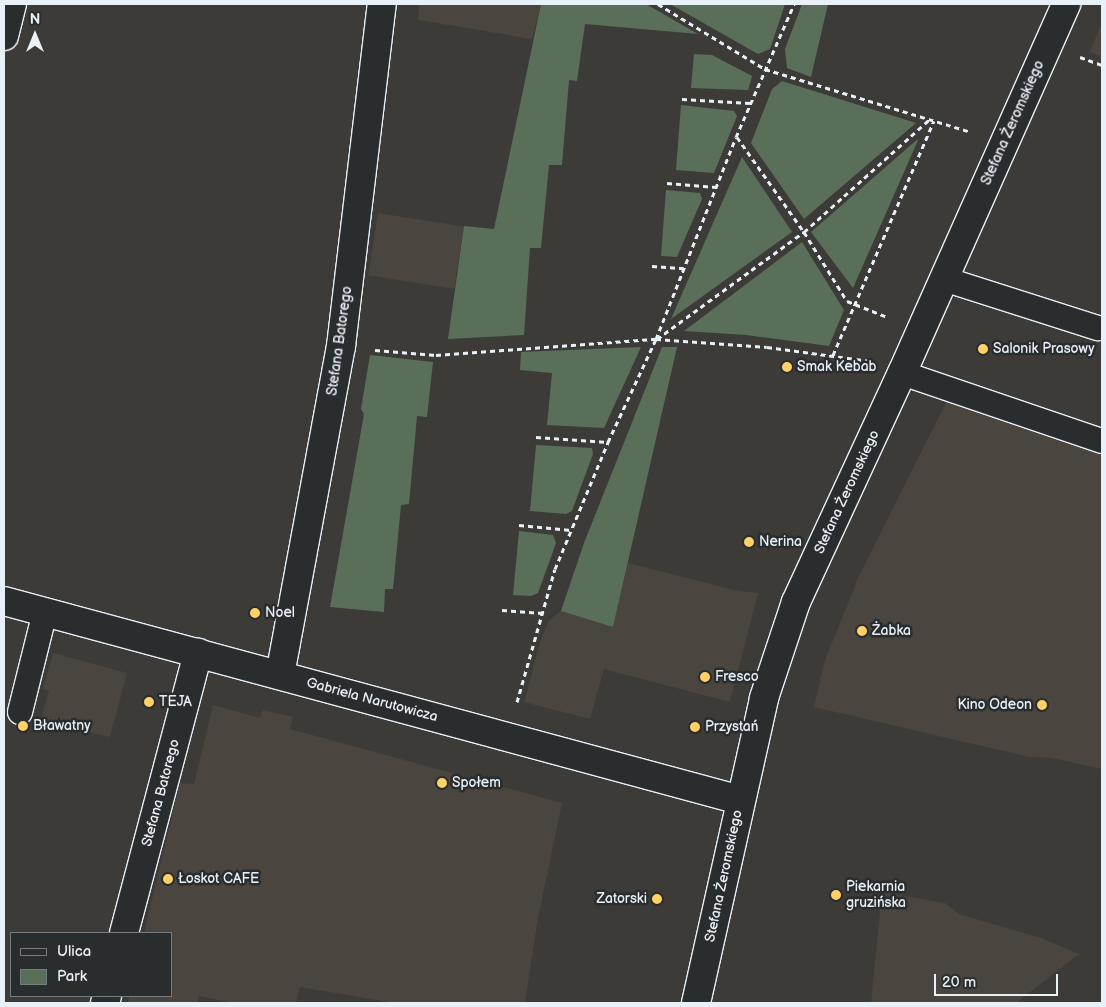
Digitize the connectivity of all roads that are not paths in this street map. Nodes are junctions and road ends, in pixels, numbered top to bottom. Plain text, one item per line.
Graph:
1 (12, 4) edge
2 (382, 4) edge
3 (1066, 4) edge
4 (4, 36) edge
5 (944, 279) junction
6 (1098, 328) dead end
7 (902, 373) junction
8 (1102, 441) edge
9 (4, 601) edge
10 (45, 612) junction
11 (198, 654) junction
12 (280, 675) junction
13 (20, 712) dead end
14 (740, 800) junction
15 (124, 932) edge
16 (696, 1003) edge

1 - 4 street
2 - 12 street, Stefana Batorego
3 - 5 street, Stefana Żeromskiego
5 - 6 lane
5 - 7 street, Stefana Żeromskiego
7 - 8 lane
7 - 14 street, Stefana Żeromskiego
9 - 10 street, Gabriela Narutowicza
10 - 11 street, Gabriela Narutowicza
10 - 13 lane
11 - 12 street, Gabriela Narutowicza
11 - 15 street, Stefana Batorego
12 - 14 street, Gabriela Narutowicza
14 - 16 street, Stefana Żeromskiego

